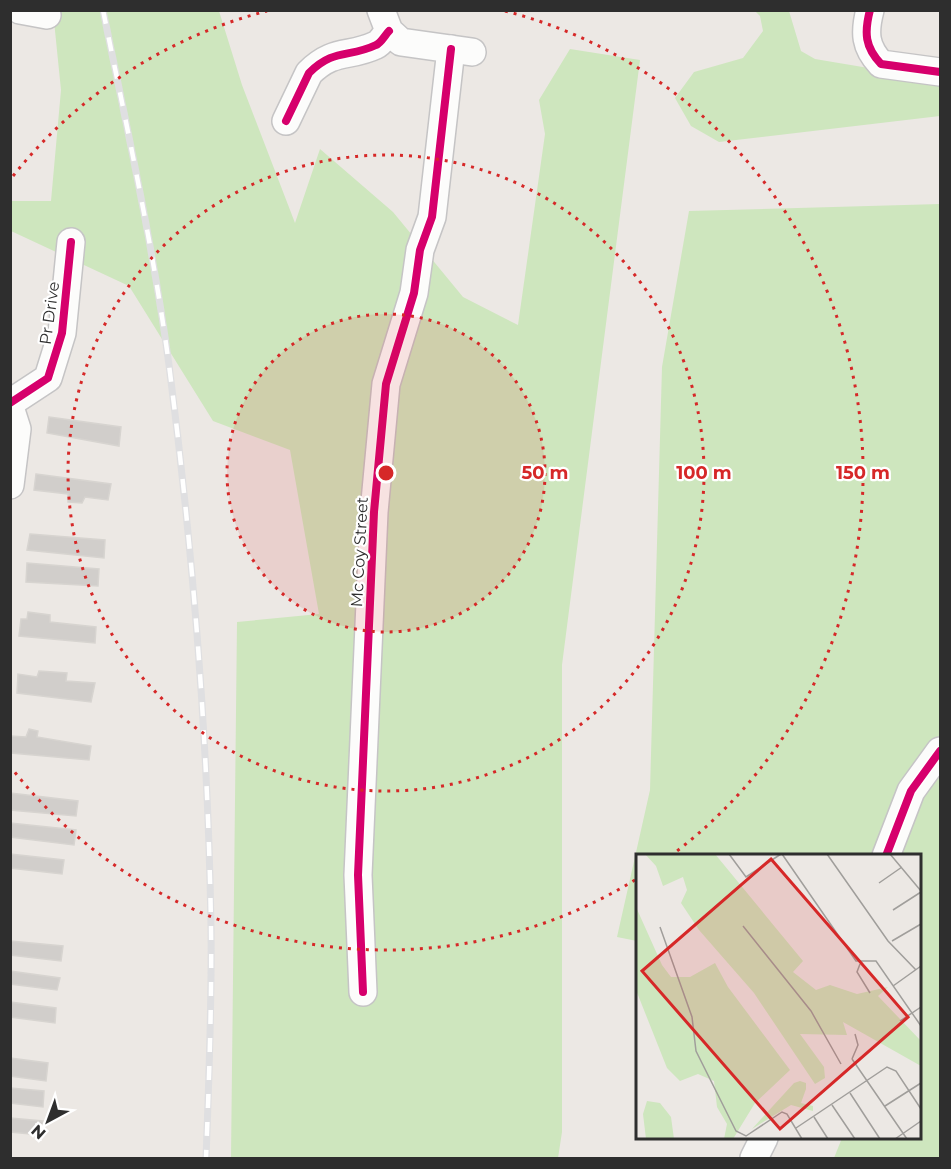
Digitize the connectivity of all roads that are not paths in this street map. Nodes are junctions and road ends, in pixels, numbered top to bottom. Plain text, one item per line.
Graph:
1 (20, 10) edge
2 (870, 10) edge
3 (47, 15) dead end
4 (385, 21) edge
5 (940, 72) edge
6 (286, 121) dead end
7 (71, 242) dead end
8 (10, 405) edge
9 (10, 485) edge
10 (940, 751) edge
11 (886, 854) edge
12 (363, 992) dead end
13 (763, 1139) edge
14 (754, 1158) edge

1 - 3 street
2 - 5 street
4 - 6 street
4 - 12 street, Mc Coy Street
7 - 8 street, Pr Drive
8 - 9 street
10 - 11 street
13 - 14 street

